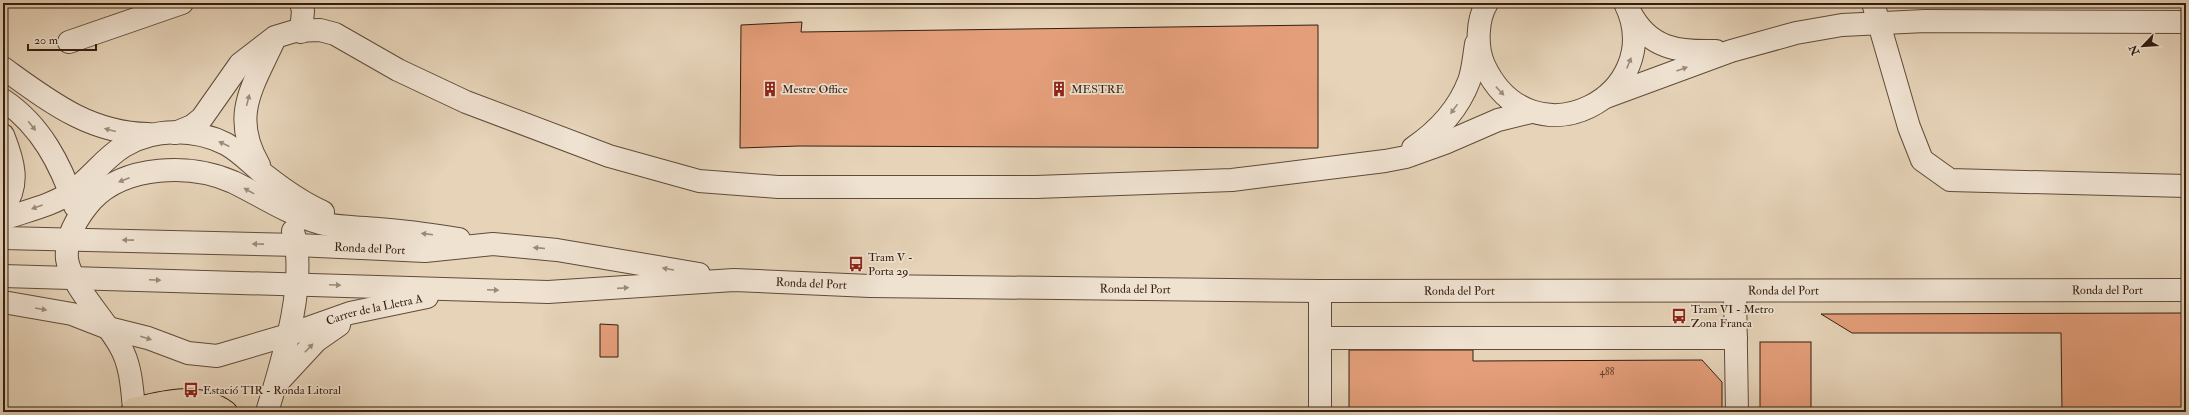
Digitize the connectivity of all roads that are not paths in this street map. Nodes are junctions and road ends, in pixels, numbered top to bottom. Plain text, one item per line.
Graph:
1 (182, 3) edge
2 (301, 3) edge
3 (1625, 3) edge
4 (1485, 5) edge
5 (1876, 13) edge
6 (2186, 22) edge
7 (301, 32) junction
8 (1478, 33) junction
9 (275, 37) junction
10 (69, 42) dead end
11 (1731, 51) junction
12 (3, 68) edge
13 (1606, 98) junction
14 (3, 100) edge
15 (1531, 112) junction
16 (175, 133) junction
17 (149, 134) junction
18 (3, 135) edge
19 (1385, 161) junction
20 (266, 176) junction
21 (2186, 186) edge
22 (70, 193) junction
23 (3, 208) edge
24 (284, 210) junction
25 (3, 219) edge
26 (379, 229) junction
27 (72, 230) junction
28 (3, 238) edge
29 (493, 244) junction
30 (297, 245) junction
31 (3, 276) edge
32 (74, 278) junction
33 (734, 280) junction
34 (296, 284) junction
35 (462, 289) junction
36 (2186, 290) edge
37 (1320, 291) junction
38 (1735, 291) junction
39 (3, 302) edge
40 (380, 307) junction
41 (108, 328) junction
42 (288, 335) junction
43 (1320, 338) junction
44 (1736, 338) junction
45 (274, 388) junction
46 (133, 411) edge
47 (226, 412) edge
48 (267, 412) edge
49 (1320, 412) edge
50 (1737, 412) edge

1 - 10 street
2 - 7 street
3 - 11 street
13 -> 3 street
4 - 8 street
5 - 6 street
5 - 11 street
5 - 21 street
7 - 9 street
7 - 19 street
8 -> 15 street
8 -> 19 street
9 - 16 street
20 -> 9 street
13 -> 11 street
17 -> 12 street
13 - 15 street
14 -> 22 street
15 - 19 street
16 - 17 street
20 -> 16 street
17 - 22 street
18 - 23 street
20 - 24 street
20 - 26 street
22 -> 25 street
22 - 27 street
24 - 26 street
24 -> 27 street
24 - 30 street
29 -> 26 street
27 - 28 street, Ronda del Port
30 -> 27 street, Ronda del Port
27 - 32 street
29 - 30 street, Ronda del Port
33 -> 29 street, Ronda del Port
30 - 34 street
31 - 32 street, Ronda del Port
32 -> 34 street, Ronda del Port
32 - 41 street
35 -> 33 street, Ronda del Port
33 - 37 street, Ronda del Port
34 -> 35 street, Ronda del Port
34 - 42 street
35 - 40 street, Carrer de la Lletra A
36 - 38 street, Ronda del Port
37 - 38 street, Ronda del Port
37 - 43 street
38 - 44 street
39 -> 41 street, Carrer de la Lletra A
40 - 42 street, Carrer de la Lletra A
45 -> 40 street
41 -> 42 street, Carrer de la Lletra A
41 - 46 street
42 - 45 street
43 - 44 street
43 - 49 street
44 - 50 street
45 - 48 street
46 - 47 main road

